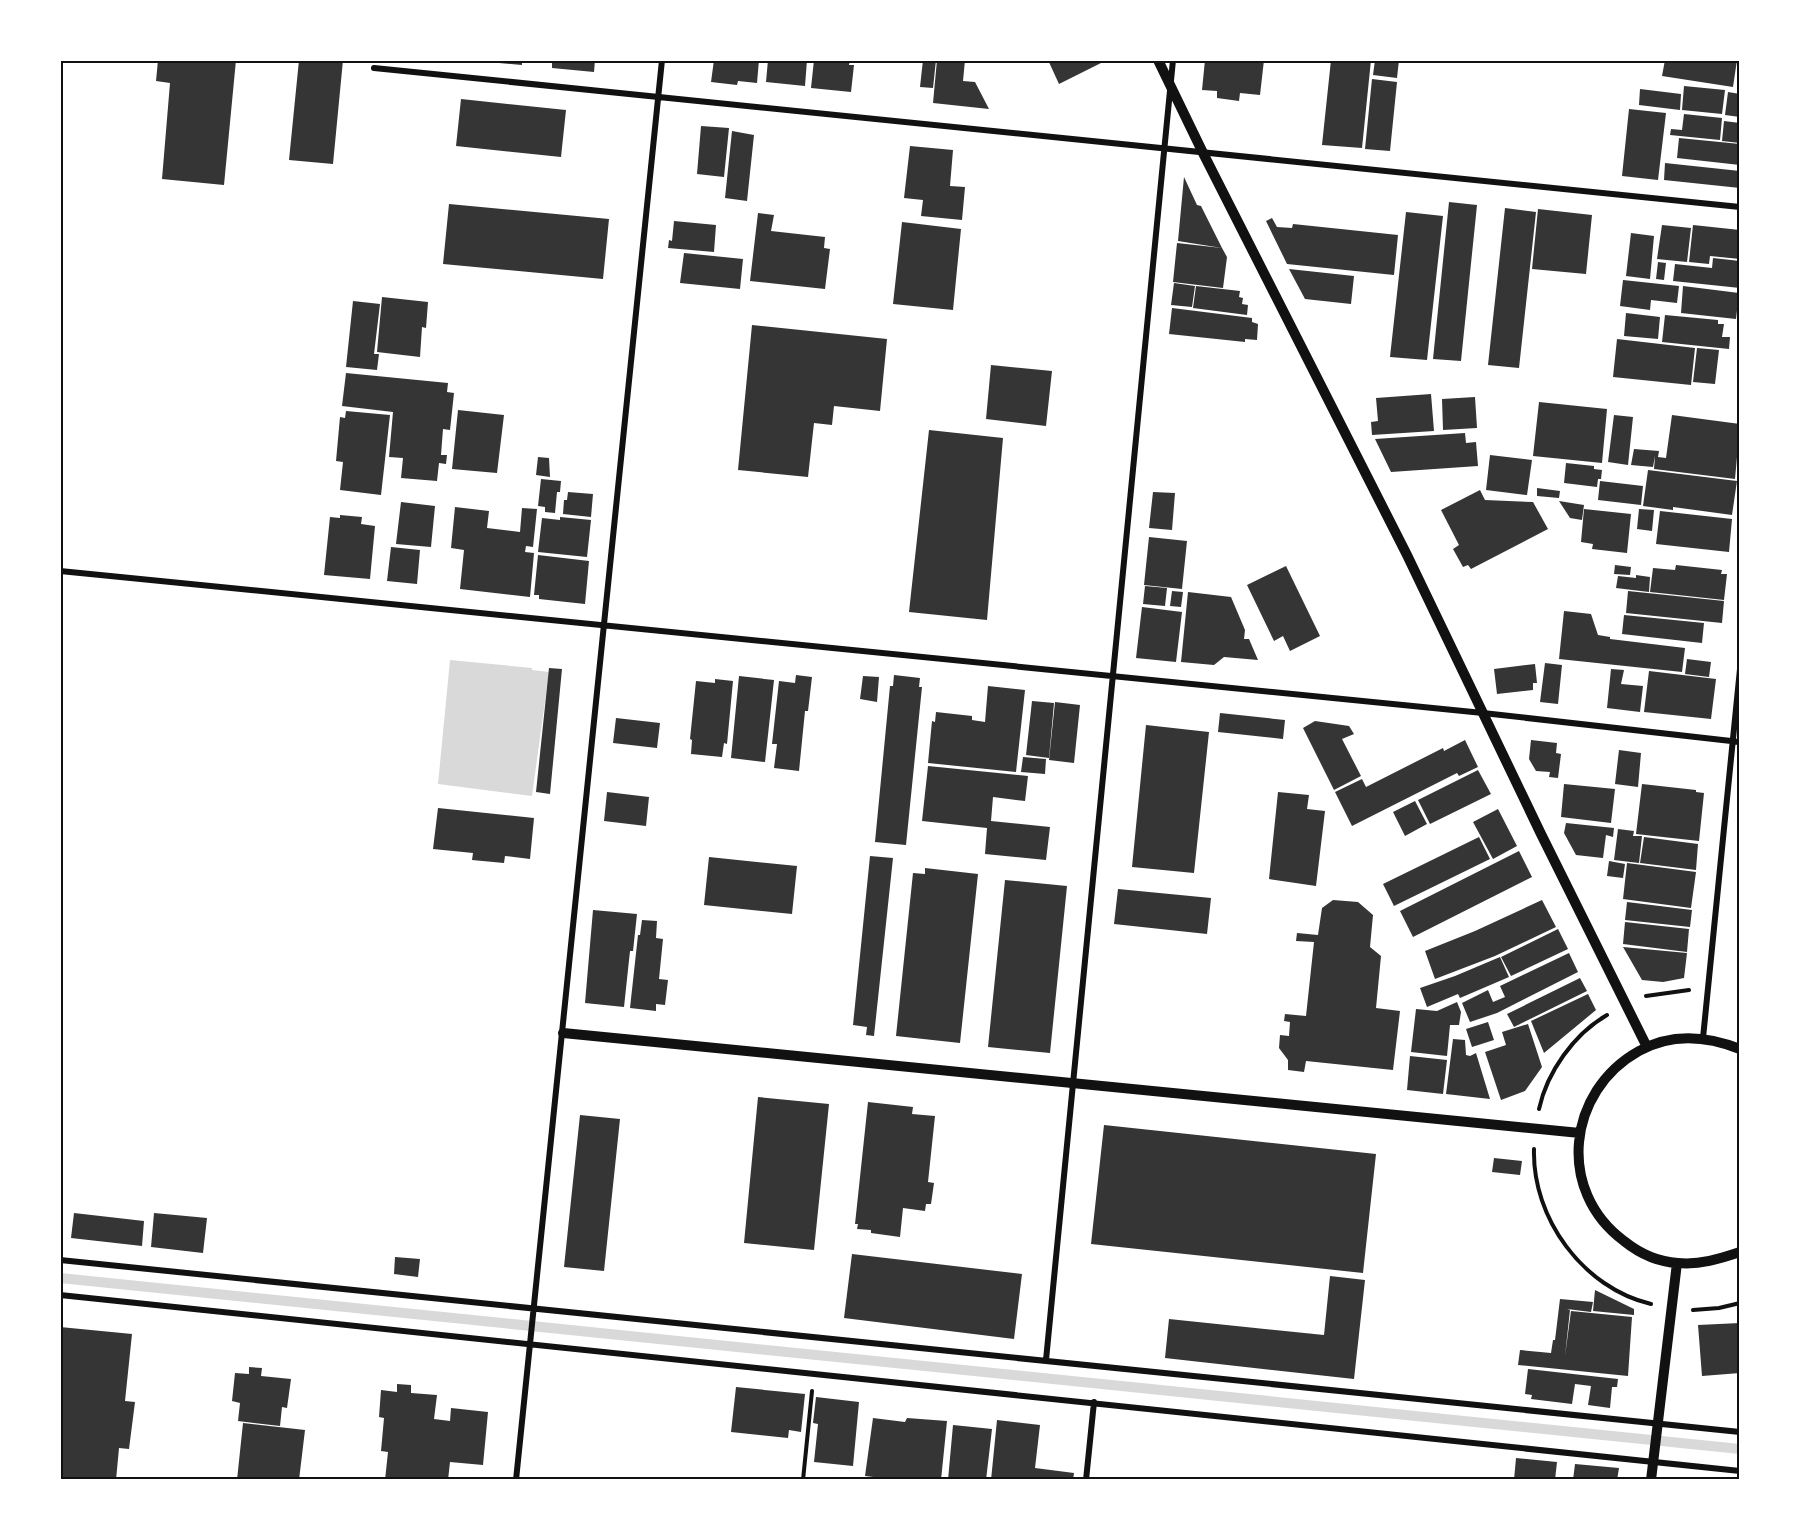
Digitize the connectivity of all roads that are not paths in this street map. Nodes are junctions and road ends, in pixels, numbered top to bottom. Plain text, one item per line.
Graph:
1 (662, 60) edge
2 (1158, 60) edge
3 (1173, 60) edge
4 (374, 68) dead end
5 (1170, 85) junction
6 (658, 97) junction
7 (1165, 148) junction
8 (1203, 153) junction
9 (1740, 207) edge
10 (60, 571) edge
11 (603, 626) junction
12 (1740, 669) edge
13 (1112, 677) junction
14 (1483, 713) junction
15 (1737, 741) edge
16 (563, 1034) junction
17 (1703, 1038) junction
18 (1647, 1047) junction
19 (1740, 1049) edge
20 (1075, 1084) junction
21 (1580, 1133) junction
22 (1740, 1252) edge
23 (60, 1260) edge
24 (1677, 1263) junction
25 (60, 1295) edge
26 (534, 1309) junction
27 (530, 1344) junction
28 (1046, 1360) junction
29 (1094, 1402) junction
30 (1658, 1424) junction
31 (1740, 1432) edge
32 (1653, 1462) junction
33 (1740, 1471) edge
34 (516, 1480) edge
35 (1086, 1480) edge
36 (1651, 1480) edge

1 - 6 street
2 - 5 street
3 - 5 street
4 - 6 street
5 - 7 street
5 - 8 street
6 - 7 street
6 - 11 street
7 - 8 street
7 - 13 street
8 - 9 street
8 - 14 street
10 - 11 street
11 - 13 street
11 - 16 street
12 - 15 street
13 - 14 street
13 - 20 street
14 - 15 street
14 - 18 street
15 - 17 street
16 - 20 street
16 - 26 street
17 - 18 street
17 - 19 street
18 - 21 street
20 - 21 street
20 - 28 street
21 - 24 street
22 - 24 street
23 - 26 street
24 - 30 street
25 - 27 street
26 - 27 street
26 - 28 street
27 - 29 street
27 - 34 street
28 - 30 street
29 - 32 street
29 - 35 street
30 - 31 street
30 - 32 street
32 - 33 street
32 - 36 street

